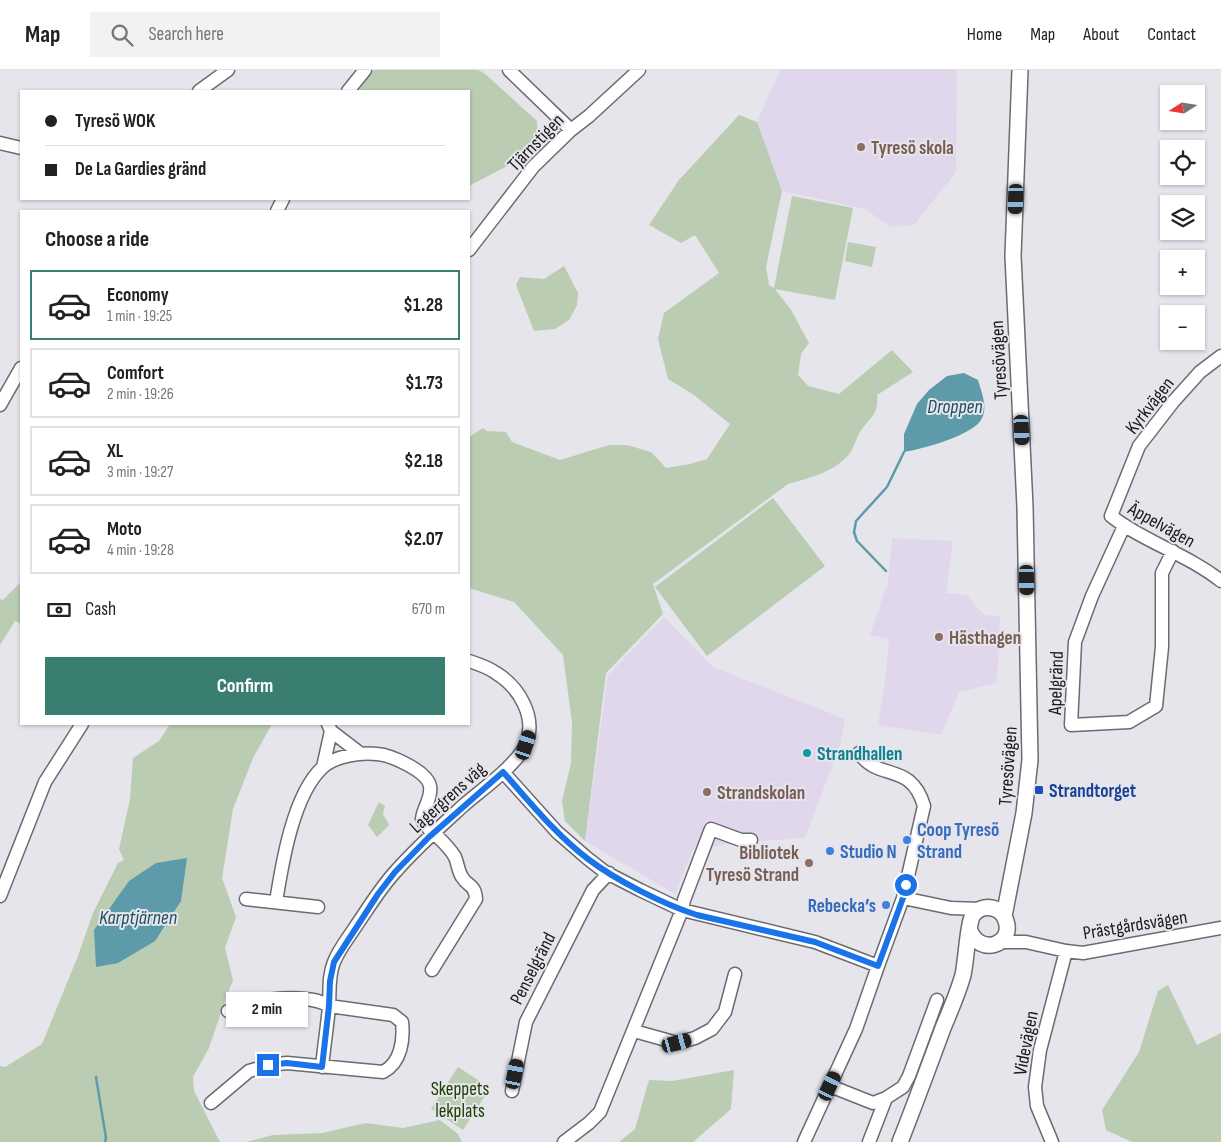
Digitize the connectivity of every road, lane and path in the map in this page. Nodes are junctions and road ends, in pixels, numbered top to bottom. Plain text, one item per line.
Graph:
1 (228, 70) edge
2 (365, 70) edge
3 (509, 70) edge
4 (639, 70) edge
5 (1020, 70) edge
6 (200, 90) edge
7 (349, 90) edge
8 (571, 130) junction
9 (0, 143) edge
10 (20, 148) edge
11 (470, 249) edge
12 (1221, 356) edge
13 (20, 370) edge
14 (0, 405) edge
15 (1111, 516) joint
16 (1124, 526) junction
17 (1173, 551) junction
18 (1221, 580) edge
19 (470, 661) edge
20 (1030, 707) junction
21 (81, 725) edge
22 (329, 727) edge
23 (859, 753) dead end
24 (361, 754) junction
25 (322, 767) junction
26 (503, 772) junction
27 (433, 833) junction
28 (750, 840) dead end
29 (609, 873) junction
30 (0, 896) edge
31 (903, 898) junction
32 (246, 899) dead end
33 (276, 902) junction
34 (318, 907) dead end
35 (951, 908) junction
36 (983, 908) junction
37 (682, 910) junction
38 (1006, 922) junction
39 (970, 927) junction
40 (1221, 928) edge
41 (1026, 942) junction
42 (993, 944) junction
43 (1066, 951) junction
44 (878, 966) junction
45 (432, 970) dead end
46 (735, 974) dead end
47 (963, 975) junction
48 (937, 1000) dead end
49 (329, 1006) junction
50 (228, 1011) dead end
51 (634, 1030) junction
52 (322, 1067) junction
53 (830, 1086) junction
54 (512, 1091) dead end
55 (886, 1098) junction
56 (210, 1102) dead end
57 (564, 1142) edge
58 (804, 1142) edge
59 (869, 1142) edge
60 (900, 1142) edge
61 (1052, 1142) edge

1 - 6 street
2 - 7 street
3 - 8 street
4 - 8 street, Tjärnstigen
5 - 20 main road, Tyresövägen
8 - 11 street, Tjärnstigen
9 - 10 street
12 - 15 street, Kyrkvägen
13 - 14 street
15 - 16 street, Äppelvägen
16 - 17 street, Äppelvägen
16 - 17 street, Apelgränd
17 - 18 street, Äppelvägen
19 - 26 street
20 - 36 main road, Tyresövägen
20 - 38 main road, Tyresövägen
21 - 30 street
22 - 24 street
22 - 25 street
23 - 31 street
24 - 25 street
24 - 27 street
25 - 33 street
26 - 27 street, Lagergrens väg
26 - 29 street, Lagergrens väg
27 - 45 street
27 - 49 street, Lagergrens väg
28 - 37 street
29 - 37 street, Lagergrens väg
29 - 54 street, Penselgränd
31 - 35 street
31 - 44 street
32 - 33 street
33 - 34 street
35 - 36 street
35 - 39 street
36 - 38 main road
36 - 39 main road, Tyresövägen
37 - 44 street, Lagergrens väg
37 - 51 street
38 - 41 street, Prästgårdsvägen
38 - 42 main road, Tyresövägen
39 - 42 main road
39 - 47 main road, Tyresövägen
40 - 43 street, Prästgårdsvägen
41 - 42 street, Prästgårdsvägen
41 - 43 street, Prästgårdsvägen
42 - 47 main road, Tyresövägen
43 - 61 street, Videvägen
44 - 53 street
46 - 51 street
47 - 60 main road, Tyresövägen
48 - 55 street
49 - 50 street
49 - 52 street
49 - 52 street
51 - 57 street
52 - 56 street
53 - 55 street
53 - 58 street
55 - 59 street

